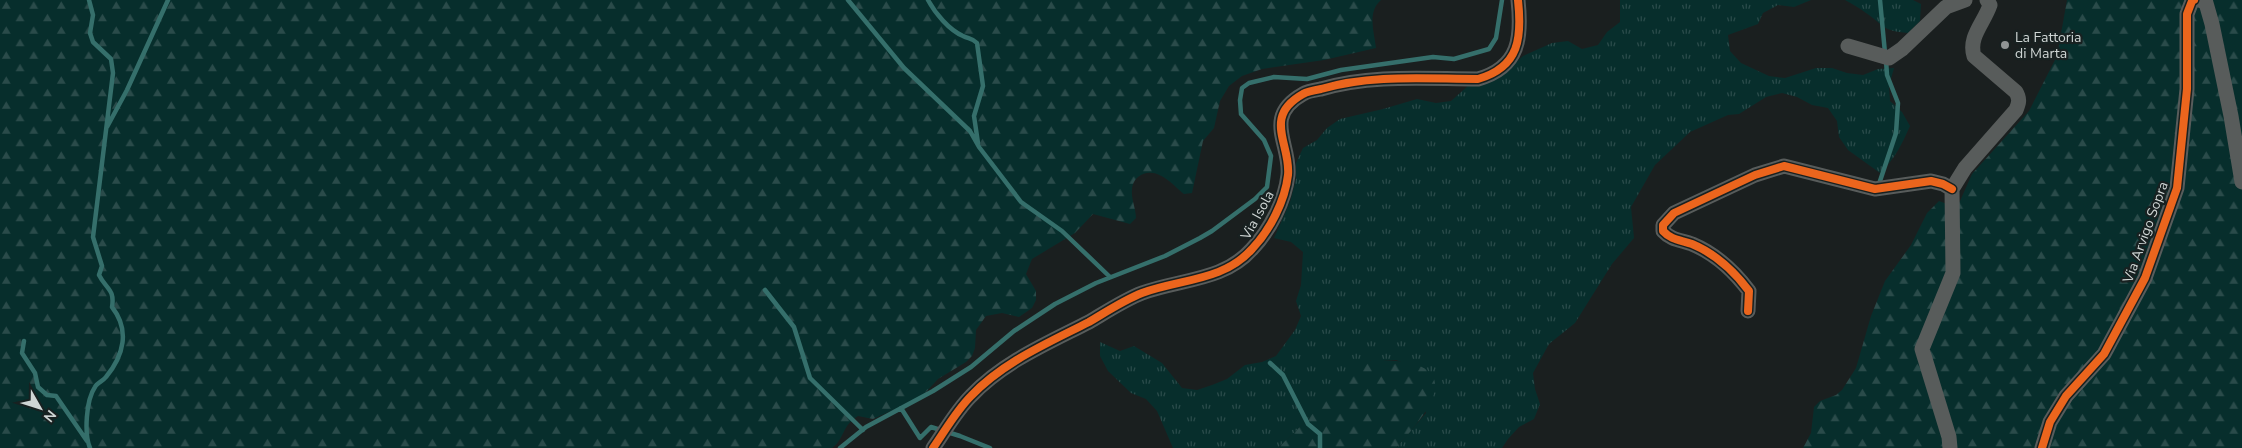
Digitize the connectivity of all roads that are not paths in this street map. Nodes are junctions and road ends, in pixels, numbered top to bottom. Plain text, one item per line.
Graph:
1 (1518, 0) edge
2 (1965, 0) edge
3 (1987, 0) edge
4 (2194, 0) edge
5 (2200, 0) edge
6 (1848, 46) dead end
7 (2242, 182) edge
8 (1952, 190) junction
9 (1748, 311) dead end
10 (933, 448) edge
11 (1950, 448) edge
12 (2042, 448) edge

1 - 10 street, Via Isola
2 - 6 street
3 - 8 street
4 - 12 street, Via Arvigo Sopra
5 - 7 street
8 - 9 street
8 - 11 street

